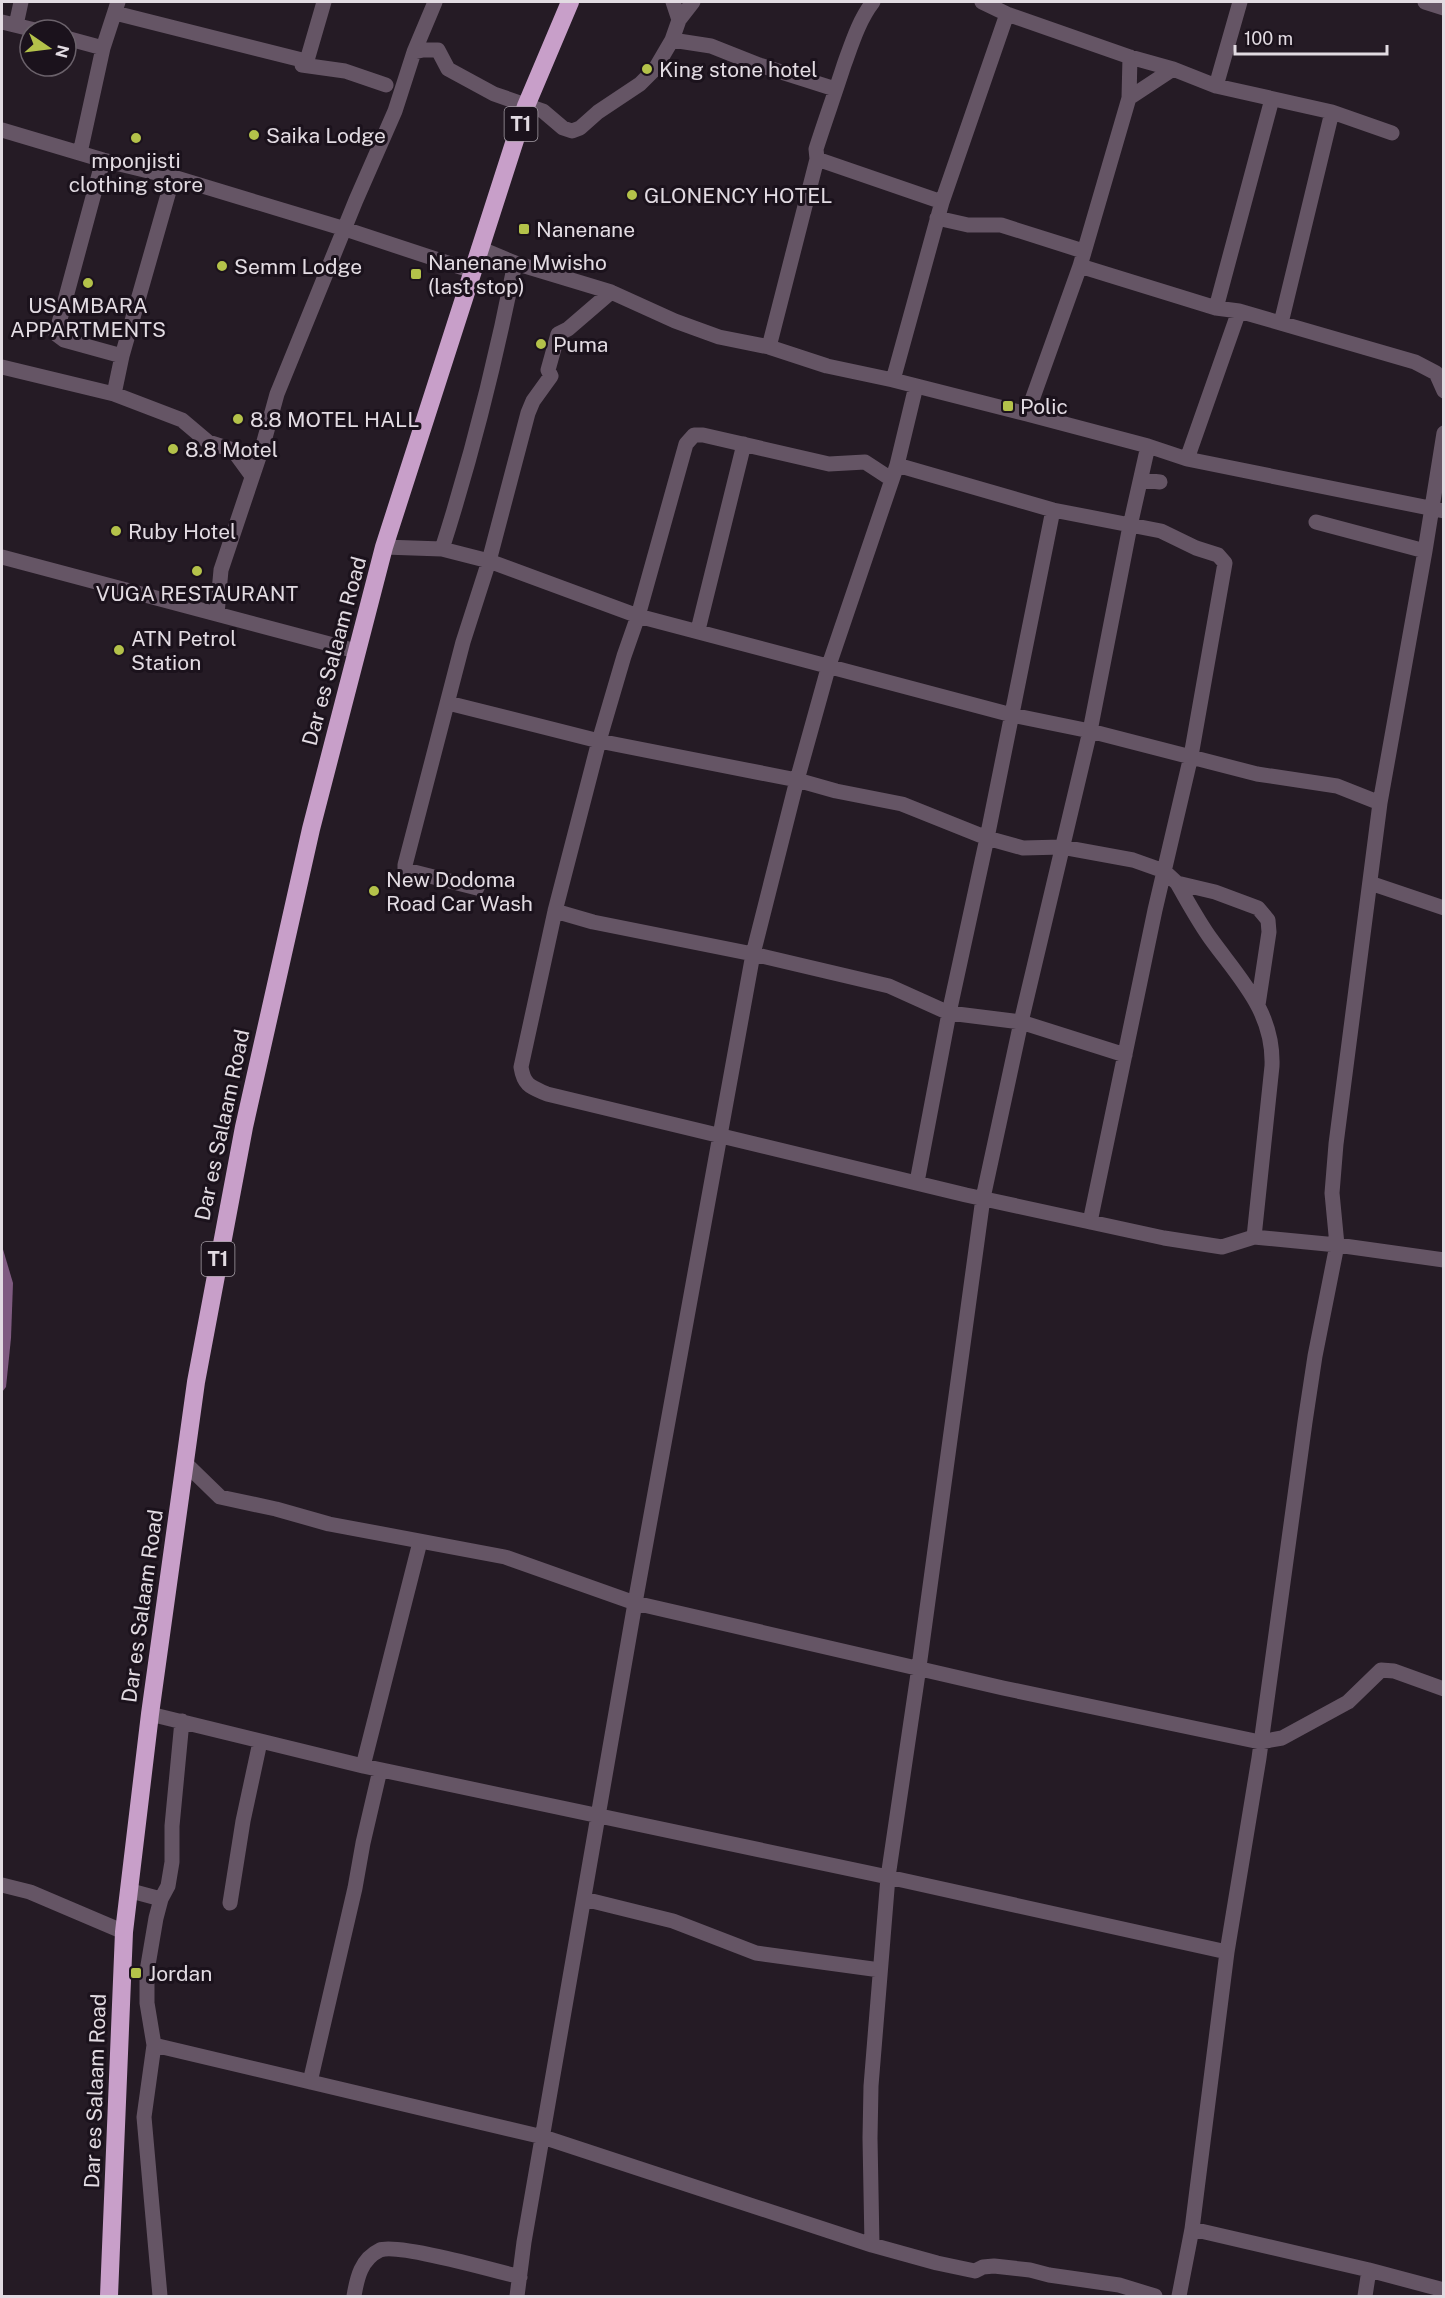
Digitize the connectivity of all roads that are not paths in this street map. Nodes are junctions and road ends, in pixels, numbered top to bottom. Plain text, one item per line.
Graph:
1 (21, 2) edge
2 (324, 2) edge
3 (435, 2) edge
4 (570, 2) edge
5 (673, 2) edge
6 (693, 2) edge
7 (873, 2) edge
8 (982, 2) edge
9 (1240, 2) edge
10 (1425, 2) edge
11 (116, 7) edge
12 (1443, 8) edge
13 (1006, 14) junction
14 (679, 20) junction
15 (9, 23) edge
16 (672, 40) junction
17 (78, 41) edge
18 (103, 48) junction
19 (414, 52) junction
20 (1130, 57) junction
21 (304, 65) junction
22 (1173, 69) junction
23 (386, 85) dead end
24 (1216, 86) junction
25 (835, 89) junction
26 (1129, 98) junction
27 (1272, 99) junction
28 (526, 106) junction
29 (1332, 112) junction
30 (2, 130) edge
31 (1392, 133) dead end
32 (80, 153) junction
33 (817, 159) junction
34 (103, 160) junction
35 (173, 177) junction
36 (942, 202) junction
37 (937, 218) junction
38 (345, 229) junction
39 (479, 249) junction
40 (1082, 259) junction
41 (515, 263) junction
42 (472, 272) junction
43 (611, 292) junction
44 (1216, 308) junction
45 (1239, 310) junction
46 (1281, 323) junction
47 (769, 347) junction
48 (122, 356) junction
49 (2, 367) edge
50 (893, 380) junction
51 (916, 386) junction
52 (1443, 391) edge
53 (114, 394) junction
54 (1027, 414) junction
55 (1443, 433) edge
56 (744, 444) junction
57 (1148, 446) junction
58 (1187, 459) junction
59 (894, 472) junction
60 (252, 476) junction
61 (1142, 480) junction
62 (1160, 482) dead end
63 (1437, 509) edge
64 (1053, 510) junction
65 (1316, 522) dead end
66 (1130, 526) junction
67 (384, 547) junction
68 (442, 549) junction
69 (1425, 551) junction
70 (2, 557) edge
71 (489, 561) junction
72 (217, 614) junction
73 (638, 616) junction
74 (698, 630) junction
75 (356, 651) junction
76 (830, 665) junction
77 (448, 703) junction
78 (1011, 715) junction
79 (1090, 731) junction
80 (599, 741) junction
81 (1191, 756) junction
82 (797, 780) junction
83 (1380, 803) junction
84 (987, 838) junction
85 (1062, 847) junction
86 (1164, 871) junction
87 (1177, 883) junction
88 (1370, 883) junction
89 (477, 888) dead end
90 (1443, 909) edge
91 (555, 911) junction
92 (753, 954) junction
93 (1258, 1005) junction
94 (949, 1013) junction
95 (1021, 1022) junction
96 (1125, 1055) junction
97 (720, 1135) junction
98 (917, 1182) junction
99 (983, 1198) junction
100 (1090, 1222) junction
101 (1254, 1237) junction
102 (1337, 1245) junction
103 (1443, 1260) edge
104 (184, 1462) junction
105 (420, 1542) junction
106 (635, 1603) junction
107 (919, 1667) junction
108 (1443, 1689) edge
109 (150, 1714) junction
110 (182, 1721) junction
111 (260, 1742) junction
112 (1260, 1742) junction
113 (363, 1766) junction
114 (380, 1770) junction
115 (597, 1815) junction
116 (888, 1876) junction
117 (2, 1885) edge
118 (131, 1891) junction
119 (161, 1899) junction
120 (584, 1899) junction
121 (230, 1902) dead end
122 (124, 1932) junction
123 (1227, 1952) junction
124 (880, 1970) junction
125 (154, 2046) junction
126 (309, 2082) junction
127 (543, 2137) junction
128 (1192, 2229) junction
129 (872, 2245) junction
130 (1369, 2270) junction
131 (520, 2277) junction
132 (1443, 2290) edge
133 (109, 2296) edge
134 (160, 2296) edge
135 (354, 2296) edge
136 (517, 2296) edge
137 (1155, 2296) edge
138 (1179, 2296) edge
139 (1365, 2296) edge

1 - 15 street
2 - 21 street
3 - 19 street
4 - 28 highway, Dar es Salaam Road / T1
5 - 14 street
6 - 14 street
7 - 25 street
8 - 13 street
9 - 24 street
10 - 12 street
11 - 18 street
11 - 21 street
13 - 20 street
13 - 36 street
14 - 16 street
16 - 25 street
16 - 28 street
17 - 18 street
18 - 32 street
19 - 28 street
19 - 38 street
20 - 22 street
20 - 26 street
21 - 23 street
22 - 24 street
22 - 26 street
24 - 27 street
25 - 33 street
26 - 40 street
27 - 29 street
27 - 44 street
28 - 39 highway, Dar es Salaam Road / T1
29 - 31 street
29 - 46 street
30 - 32 street
32 - 34 street
33 - 36 street
33 - 47 street
34 - 35 street
34 - 48 street
35 - 38 street
35 - 48 street
36 - 37 street
37 - 40 street
37 - 50 street
38 - 42 street
38 - 60 street
39 - 41 street
39 - 42 highway, Dar es Salaam Road / T1
40 - 44 street
40 - 54 street
41 - 43 street
41 - 68 street
42 - 67 highway, Dar es Salaam Road / T1
43 - 47 street
43 - 71 street
44 - 45 street
45 - 46 street
45 - 58 street
46 - 52 street
47 - 50 street
48 - 53 street
49 - 53 street
50 - 51 street
51 - 54 street
51 - 59 street
53 - 60 street
54 - 57 street
55 - 63 street
56 - 59 street
56 - 73 street
56 - 74 street
57 - 58 street
57 - 61 street
58 - 63 street
59 - 64 street
59 - 76 street
60 - 72 street
61 - 62 street
61 - 66 street
63 - 69 street
64 - 66 street
64 - 78 street
65 - 69 street
66 - 79 street
66 - 81 street
67 - 68 street
67 - 75 highway, Dar es Salaam Road / T1
68 - 71 street
69 - 83 street
70 - 72 street
71 - 73 street
71 - 77 street
72 - 75 street
73 - 74 street
73 - 80 street
74 - 76 street
75 - 104 highway, Dar es Salaam Road / T1
76 - 78 street
76 - 82 street
77 - 80 street
77 - 89 street
78 - 79 street
78 - 84 street
79 - 81 street
79 - 85 street
80 - 82 street
80 - 91 street
81 - 83 street
81 - 86 street
82 - 84 street
82 - 92 street
83 - 88 street
84 - 85 street
84 - 94 street
85 - 86 street
85 - 95 street
86 - 87 street
86 - 96 street
87 - 93 street
87 - 93 street
88 - 90 street
88 - 102 street
91 - 92 street
91 - 97 street
92 - 94 street
92 - 97 street
93 - 101 street
94 - 95 street
94 - 98 street
95 - 96 street
95 - 99 street
96 - 100 street
97 - 98 street
97 - 106 street
98 - 99 street
99 - 100 street
99 - 107 street
100 - 101 street
101 - 102 street
102 - 103 street
102 - 112 street
104 - 105 street
104 - 109 highway, Dar es Salaam Road / T1
105 - 106 street
105 - 113 street
106 - 107 street
106 - 115 street
107 - 112 street
107 - 116 street
108 - 112 street
109 - 110 street
109 - 118 highway, Dar es Salaam Road / T1
110 - 111 street
110 - 119 street
111 - 113 street
111 - 121 street
112 - 123 street
113 - 114 street
114 - 115 street
114 - 126 street
115 - 116 street
115 - 120 street
116 - 123 street
116 - 124 street
117 - 122 street
118 - 119 street
118 - 122 highway, Dar es Salaam Road / T1
119 - 125 street
120 - 124 street
120 - 127 street
122 - 133 highway, Dar es Salaam Road / T1
123 - 128 street
124 - 129 street
125 - 126 street
125 - 134 street
126 - 127 street
127 - 129 street
127 - 131 street
128 - 130 street
128 - 138 street
129 - 137 street
130 - 132 street
130 - 139 street
131 - 135 street
131 - 136 street

